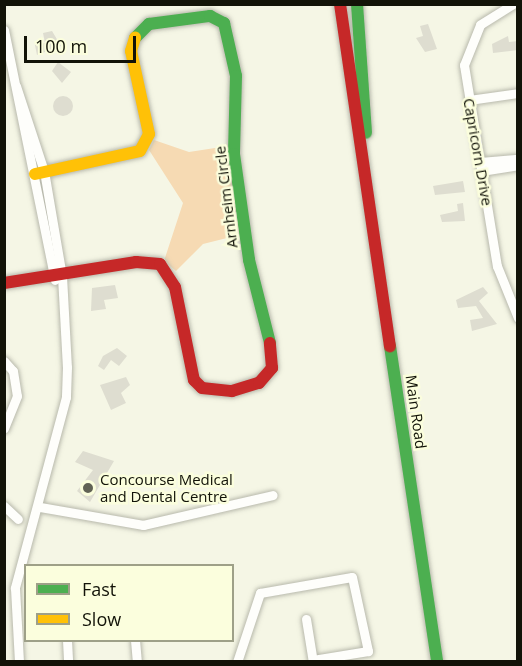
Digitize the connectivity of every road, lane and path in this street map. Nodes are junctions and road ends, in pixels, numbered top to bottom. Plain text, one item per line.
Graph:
1 (340, 4) edge
2 (357, 4) edge
3 (513, 4) edge
4 (4, 30) edge
5 (8, 63) edge
6 (518, 93) edge
7 (469, 100) junction
8 (518, 159) edge
9 (518, 165) edge
10 (481, 166) junction
11 (366, 167) junction
12 (40, 173) junction
13 (58, 277) junction
14 (4, 284) edge
15 (518, 318) edge
16 (4, 361) edge
17 (4, 428) edge
18 (273, 495) dead end
19 (4, 506) edge
20 (40, 507) junction
21 (18, 519) dead end
22 (15, 588) junction
23 (4, 594) edge
24 (306, 620) dead end
25 (67, 642) edge
26 (135, 642) edge
27 (368, 651) junction
28 (313, 661) edge
29 (19, 662) edge
30 (68, 662) edge
31 (136, 662) edge
32 (237, 662) edge
33 (370, 662) edge
34 (437, 662) edge

1 - 11 street, Main Road
2 - 11 street, Main Road
3 - 7 street, Capricorn Drive
4 - 5 street
5 - 12 street
6 - 7 street
7 - 10 street, Capricorn Drive
8 - 10 street
9 - 10 street
10 - 15 street, Capricorn Drive
11 - 34 street, Main Road
12 - 13 street
12 - 13 street, Arnheim Circle
13 - 14 street
13 - 20 street
16 - 17 street
18 - 20 street
19 - 21 street
20 - 22 street
22 - 23 street
22 - 29 street
24 - 28 street
25 - 30 street
26 - 31 street
27 - 28 street
27 - 32 street
27 - 33 street

